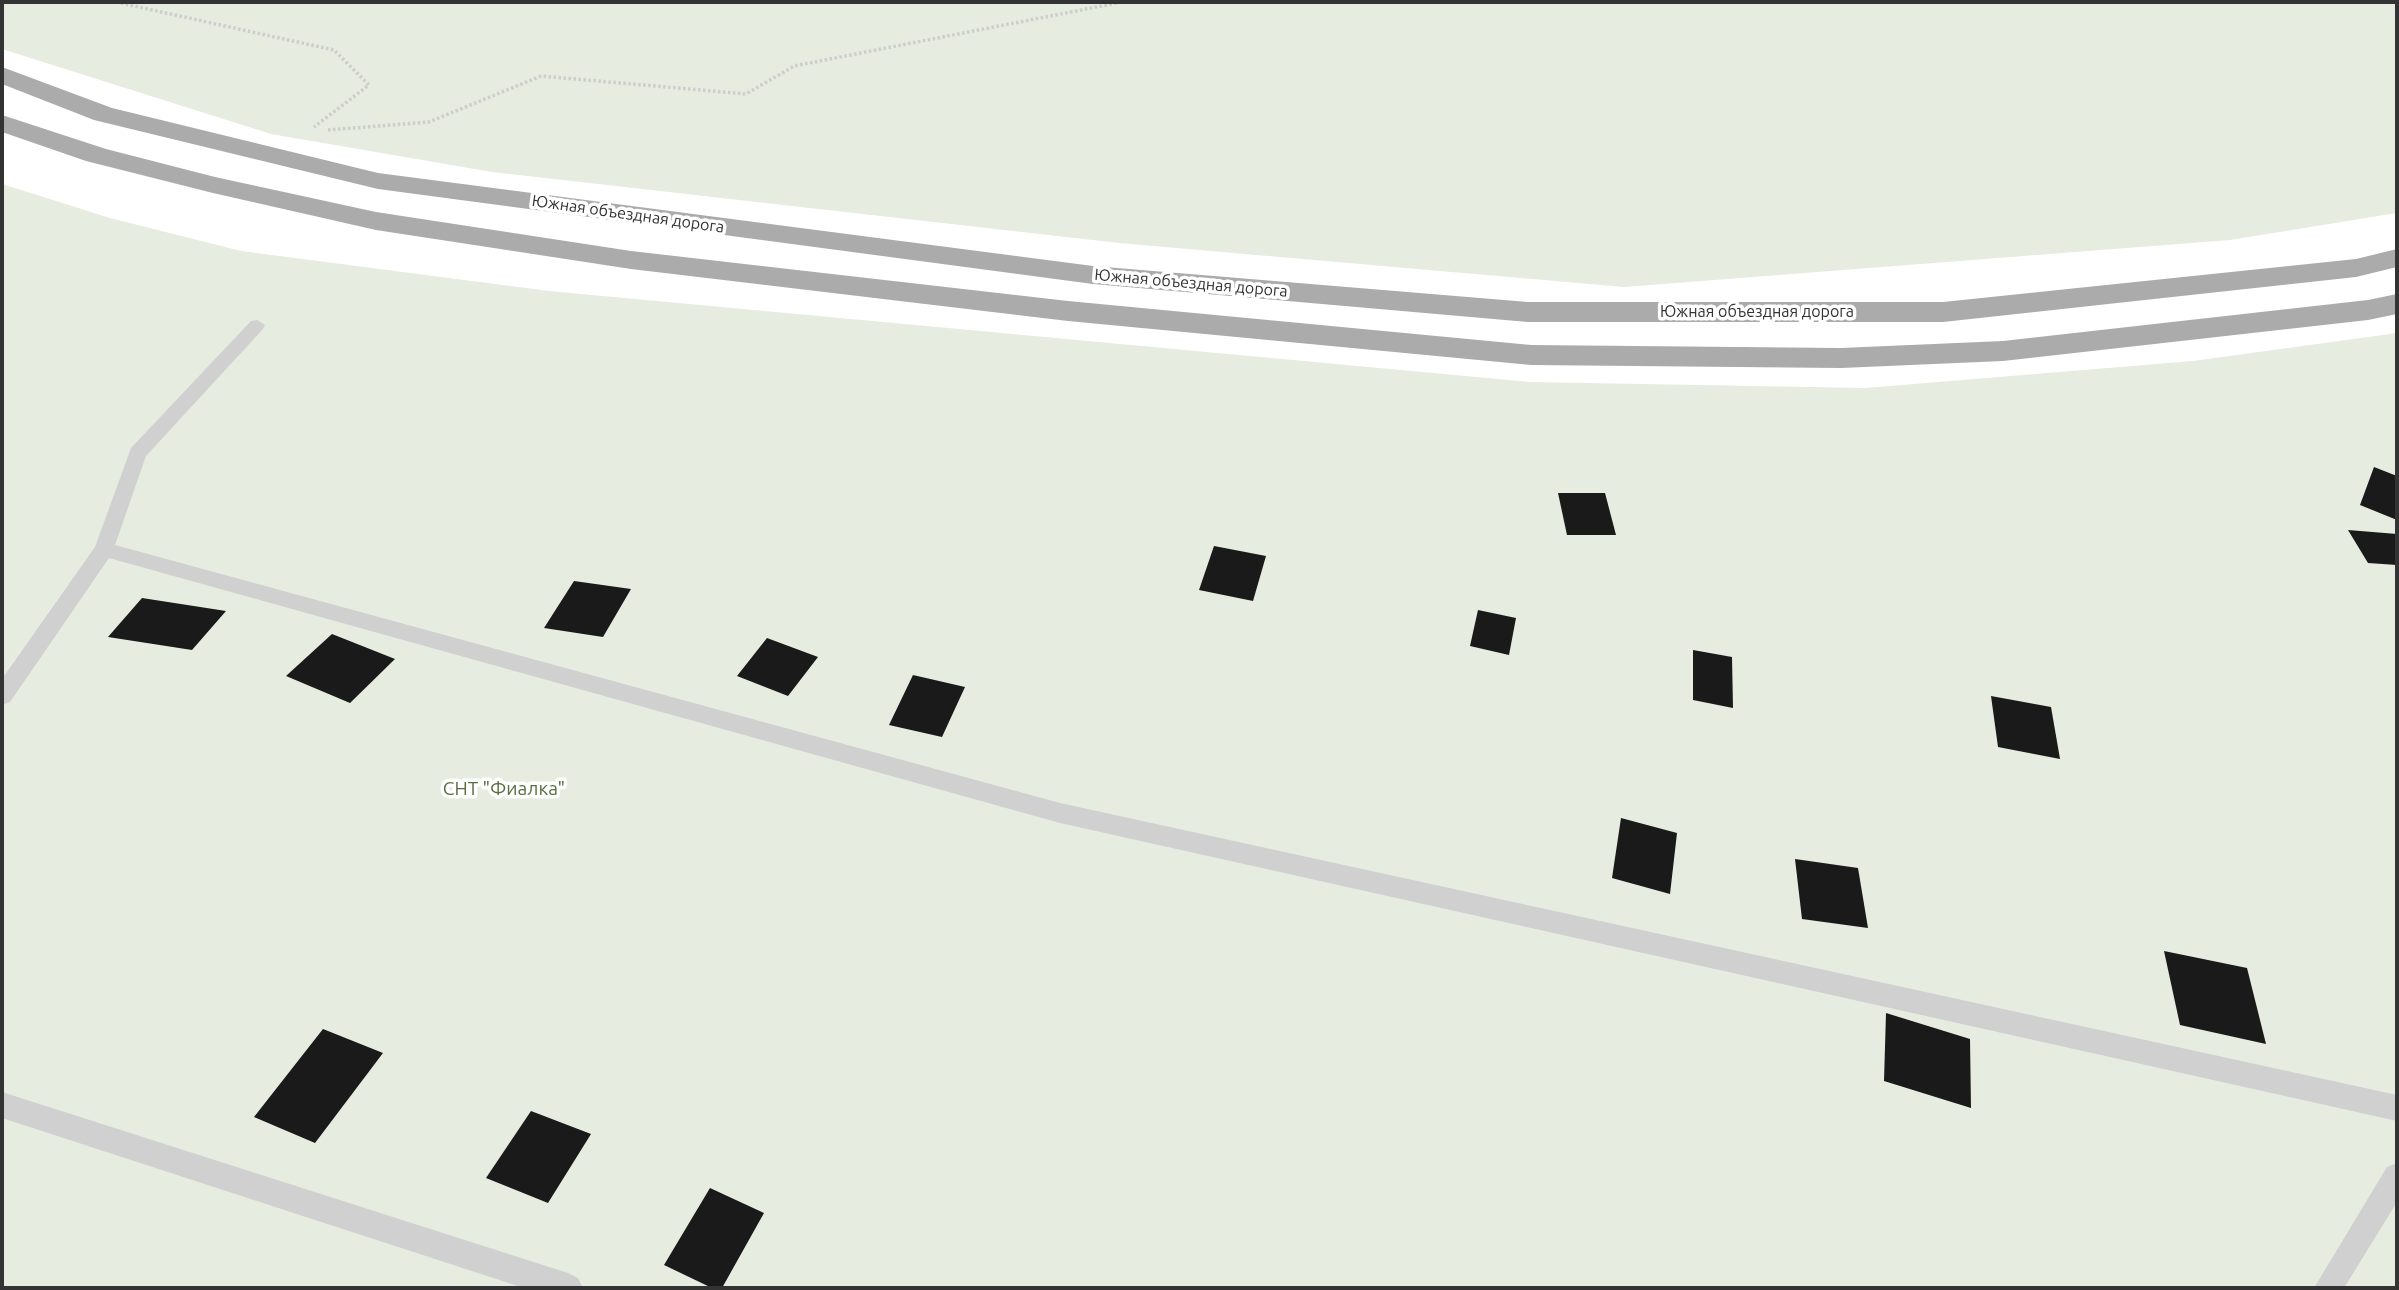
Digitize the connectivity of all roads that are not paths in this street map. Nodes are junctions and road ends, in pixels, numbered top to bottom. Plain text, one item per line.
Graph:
1 (2, 75) edge
2 (2, 123) edge
3 (2397, 258) edge
4 (2397, 304) edge
5 (257, 325) dead end
6 (104, 550) junction
7 (2, 696) edge
8 (2, 1105) edge
9 (2397, 1108) edge
10 (2397, 1177) edge
11 (568, 1288) edge
12 (2328, 1288) edge

1 - 3 main road, Южная объездная дорога
2 - 4 main road
5 - 6 lane
6 - 7 lane
6 - 9 lane
8 - 11 lane
10 - 12 lane

